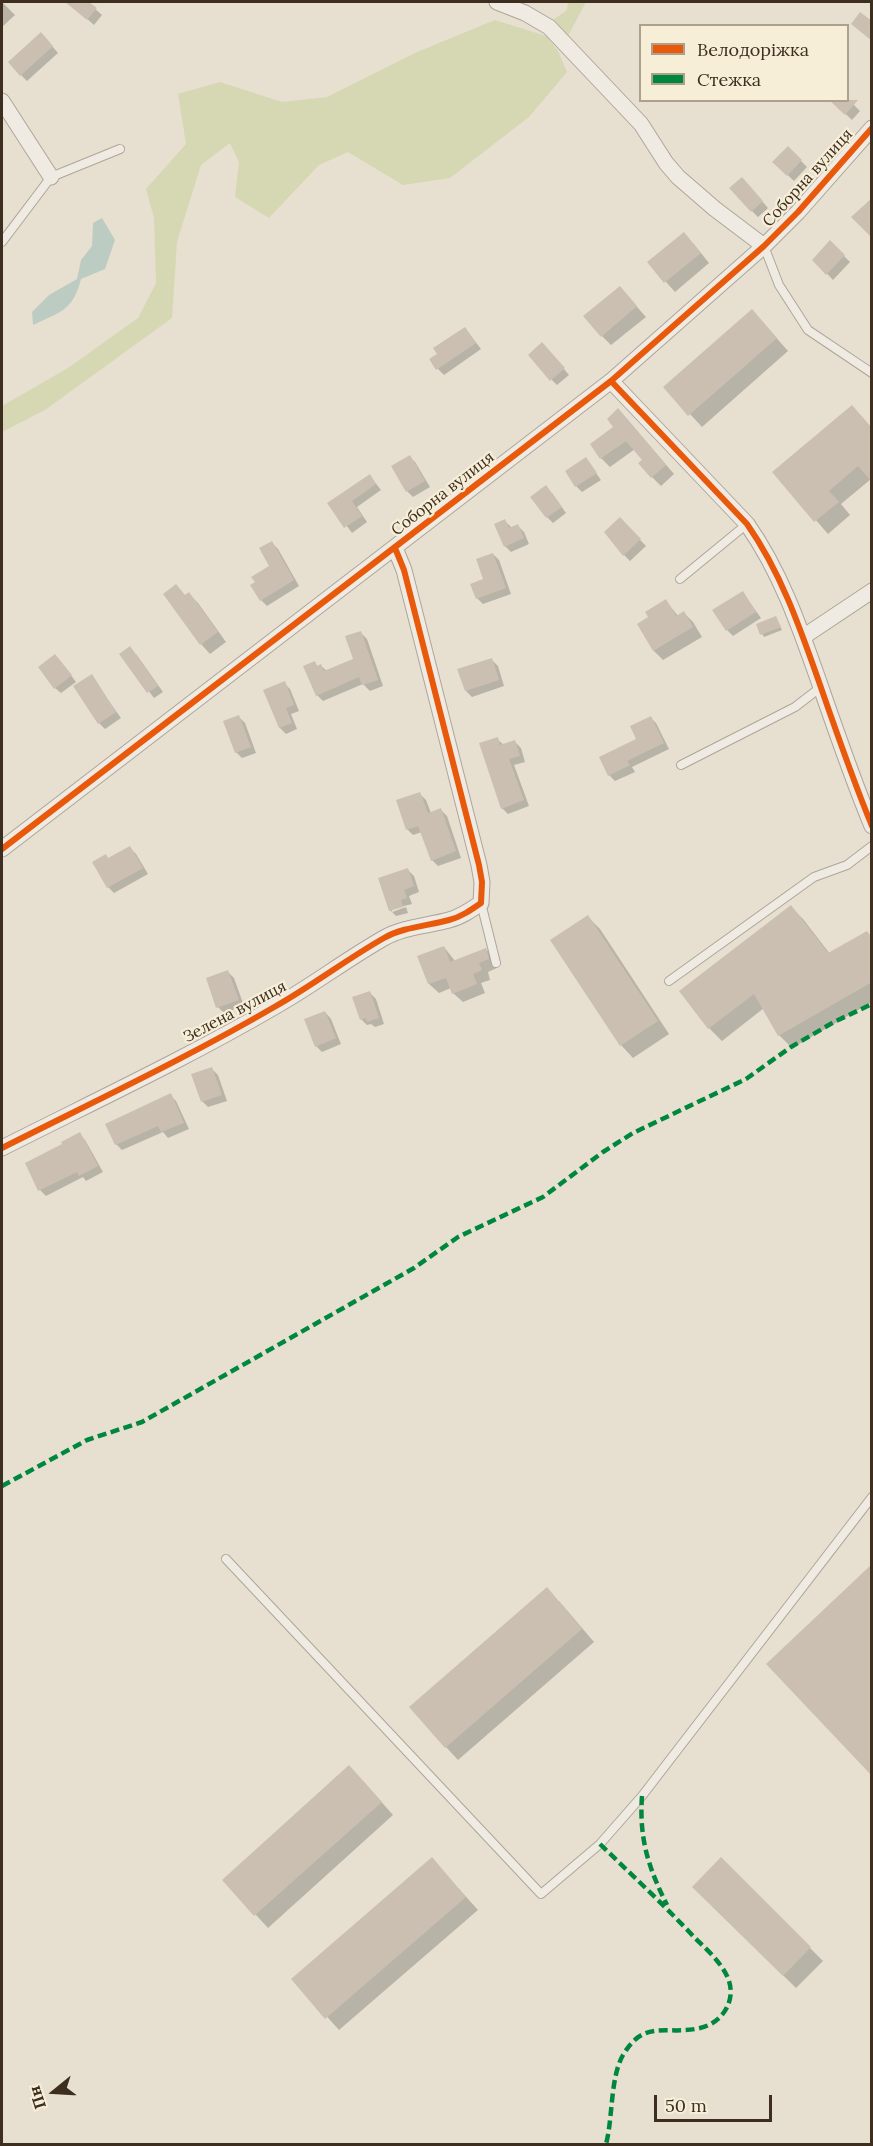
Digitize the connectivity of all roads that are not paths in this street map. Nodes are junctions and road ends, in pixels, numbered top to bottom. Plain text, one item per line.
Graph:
1 (496, 2) edge
2 (2, 101) edge
3 (872, 128) edge
4 (120, 149) dead end
5 (51, 177) junction
6 (2, 242) edge
7 (764, 246) junction
8 (872, 373) edge
9 (611, 381) junction
10 (747, 524) junction
11 (395, 548) junction
12 (680, 579) dead end
13 (872, 591) edge
14 (803, 637) junction
15 (821, 687) junction
16 (681, 765) dead end
17 (872, 826) edge
18 (872, 846) edge
19 (2, 849) edge
20 (481, 903) junction
21 (496, 963) dead end
22 (669, 981) dead end
23 (2, 1148) edge
24 (872, 1497) edge
25 (226, 1559) dead end

1 - 7 street
2 - 5 street
3 - 7 street, Соборна вулиця
4 - 5 lane
5 - 6 lane
7 - 8 lane
7 - 9 street, Соборна вулиця
9 - 10 street
9 - 11 street, Соборна вулиця
10 - 12 lane
10 - 14 street
11 - 19 street, Соборна вулиця
11 - 20 street
13 - 14 street
14 - 15 street
15 - 16 lane
15 - 17 street
18 - 22 lane
20 - 21 lane
20 - 23 street, Зелена вулиця
24 - 25 lane

